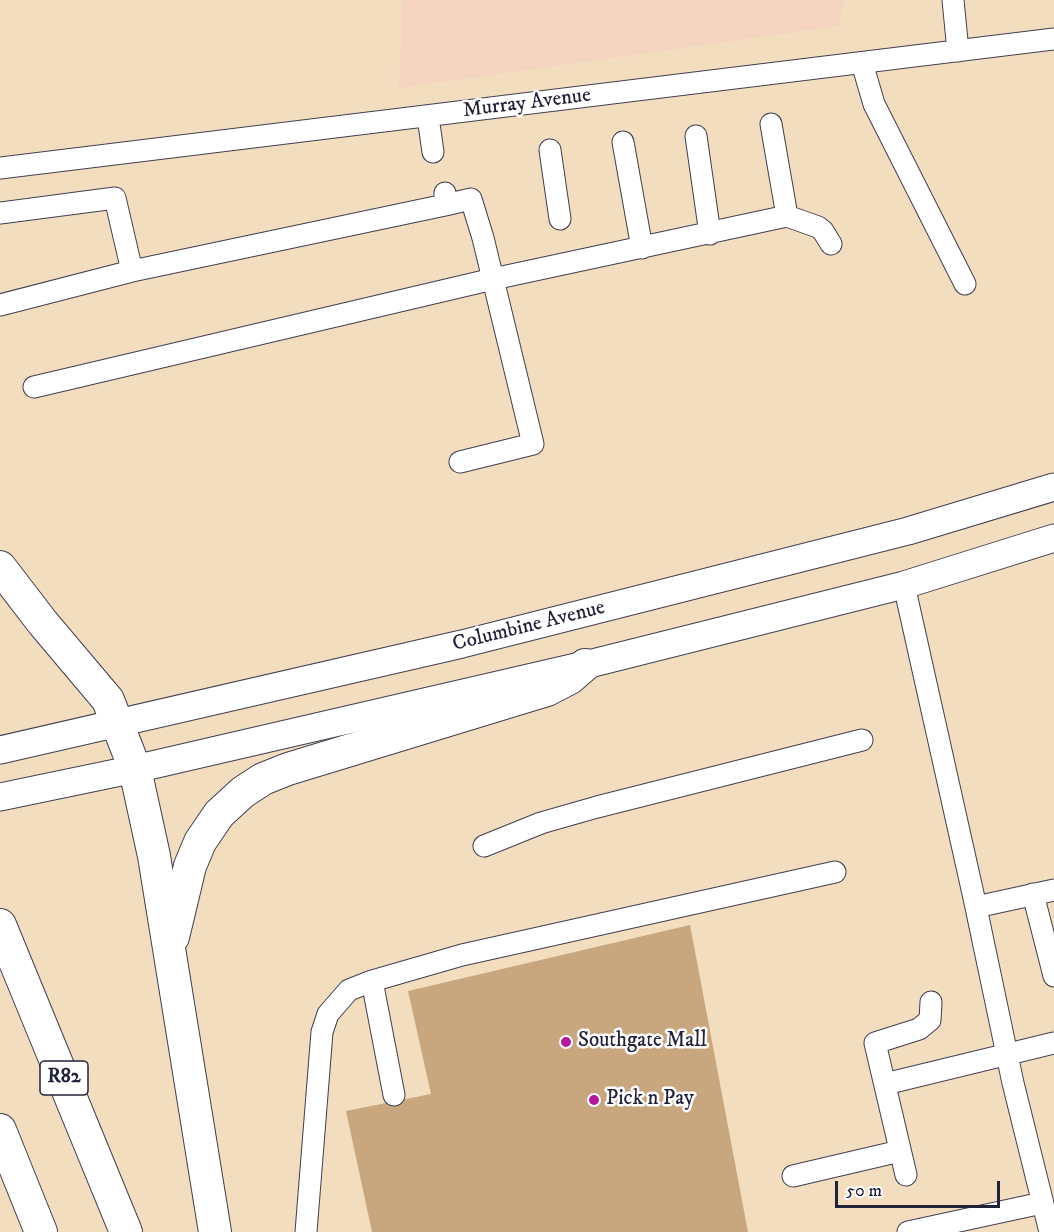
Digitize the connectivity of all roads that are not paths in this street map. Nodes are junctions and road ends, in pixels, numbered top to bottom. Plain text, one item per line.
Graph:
1 (953, 0) edge
2 (1054, 39) edge
3 (958, 51) junction
4 (862, 63) junction
5 (428, 117) junction
6 (771, 124) dead end
7 (696, 136) dead end
8 (623, 142) dead end
9 (550, 150) dead end
10 (433, 152) dead end
11 (0, 168) edge
12 (0, 213) edge
13 (787, 216) junction
14 (560, 219) dead end
15 (710, 234) junction
16 (831, 244) dead end
17 (642, 248) junction
18 (132, 271) junction
19 (493, 279) junction
20 (964, 284) dead end
21 (0, 305) edge
22 (34, 387) dead end
23 (460, 462) dead end
24 (1054, 487) edge
25 (1054, 538) edge
26 (0, 567) edge
27 (904, 585) junction
28 (585, 665) junction
29 (118, 724) junction
30 (862, 740) dead end
31 (0, 750) edge
32 (135, 769) junction
33 (0, 797) edge
34 (484, 846) dead end
35 (835, 872) dead end
36 (1054, 890) edge
37 (1033, 894) junction
38 (976, 907) junction
39 (0, 925) edge
40 (168, 953) junction
41 (1054, 976) edge
42 (372, 981) junction
43 (931, 1002) dead end
44 (1054, 1043) edge
45 (1008, 1055) junction
46 (885, 1084) junction
47 (394, 1095) dead end
48 (0, 1130) edge
49 (900, 1151) junction
50 (906, 1175) dead end
51 (793, 1176) dead end
52 (1042, 1203) junction
53 (41, 1232) edge
54 (126, 1232) edge
55 (214, 1232) edge
56 (306, 1232) edge
57 (908, 1232) edge
58 (1050, 1232) edge

1 - 3 street
2 - 3 street, Murray Avenue
3 - 4 street, Murray Avenue
4 - 5 street, Murray Avenue
4 - 20 street
5 - 10 street
5 - 11 street, Murray Avenue
6 - 13 street
7 - 15 street
8 - 17 street
9 - 14 street
12 - 18 street
13 - 15 street
13 - 16 street
15 - 17 street
17 - 19 street
18 - 19 street
18 - 21 street
19 - 22 street
19 - 23 street
24 - 29 main road, Columbine Avenue
25 - 27 main road
26 - 29 highway
27 - 28 main road
27 - 38 street
28 - 32 main road
28 - 40 highway
29 - 31 main road, Columbine Avenue
29 - 32 highway
30 - 34 street
32 - 33 main road
32 - 40 highway
35 - 42 street
36 - 37 street
37 - 38 street
37 - 41 street
38 - 45 street
39 - 54 highway, R82
40 - 55 highway
42 - 47 street
42 - 56 street
43 - 46 street
44 - 45 street
45 - 46 street
45 - 52 street
46 - 49 street
48 - 53 highway
49 - 50 street
49 - 51 street
52 - 57 street
52 - 58 street

